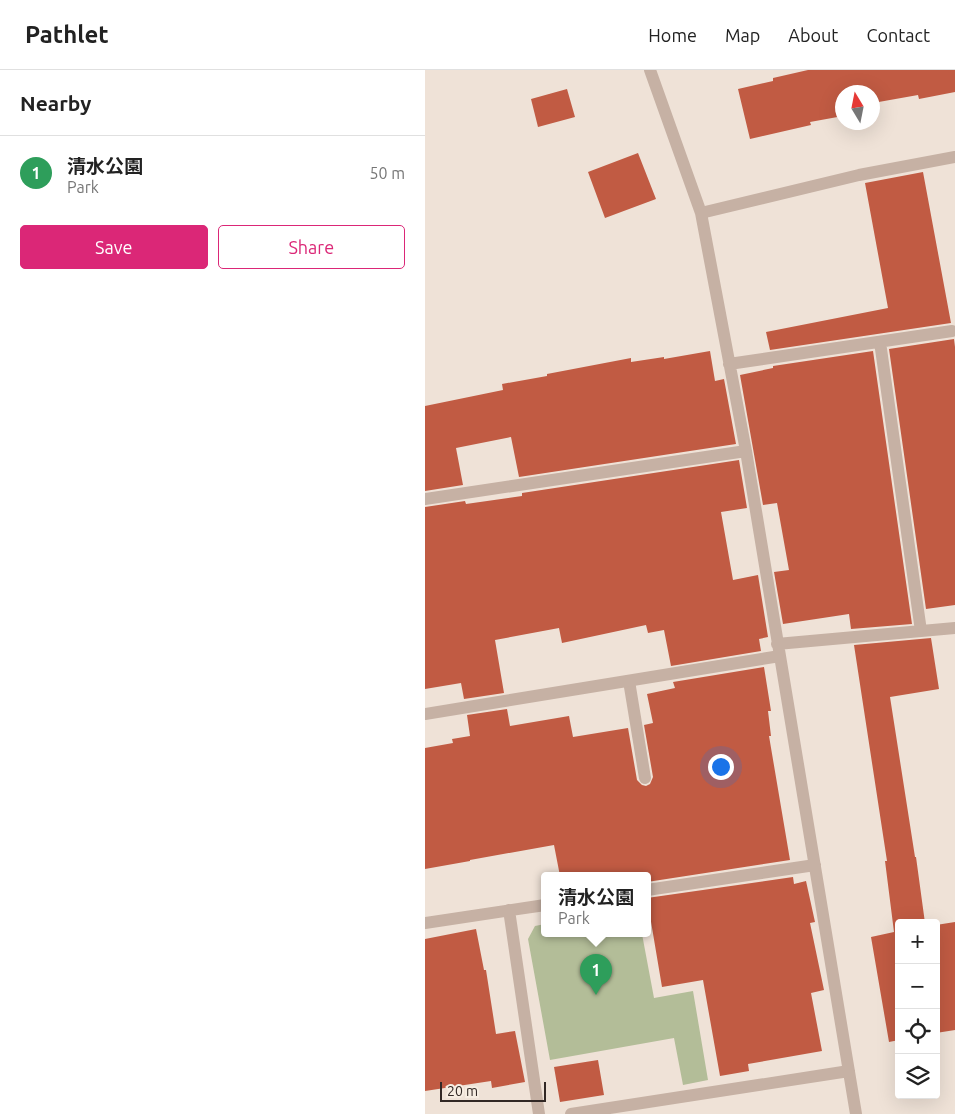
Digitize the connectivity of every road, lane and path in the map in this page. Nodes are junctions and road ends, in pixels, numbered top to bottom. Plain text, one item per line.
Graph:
1 (650, 70) edge
2 (955, 157) edge
3 (701, 213) junction
4 (952, 331) dead end
5 (880, 342) junction
6 (729, 364) junction
7 (745, 451) junction
8 (425, 499) edge
9 (955, 628) edge
10 (921, 631) junction
11 (779, 650) junction
12 (629, 681) junction
13 (425, 714) edge
14 (645, 778) dead end
15 (815, 865) junction
16 (651, 889) edge
17 (541, 906) edge
18 (509, 910) junction
19 (425, 923) edge
20 (849, 1072) junction
21 (539, 1114) edge
22 (571, 1114) edge
23 (856, 1114) edge

1 - 3 street
2 - 3 street
3 - 6 street
4 - 5 street
5 - 6 street
5 - 10 street
6 - 7 street
7 - 8 street
7 - 11 street
9 - 10 street
10 - 11 street
11 - 12 street
11 - 15 street
12 - 13 street
12 - 14 street
15 - 16 street
15 - 20 street
17 - 18 street
18 - 19 street
18 - 21 street
20 - 22 street
20 - 23 street

